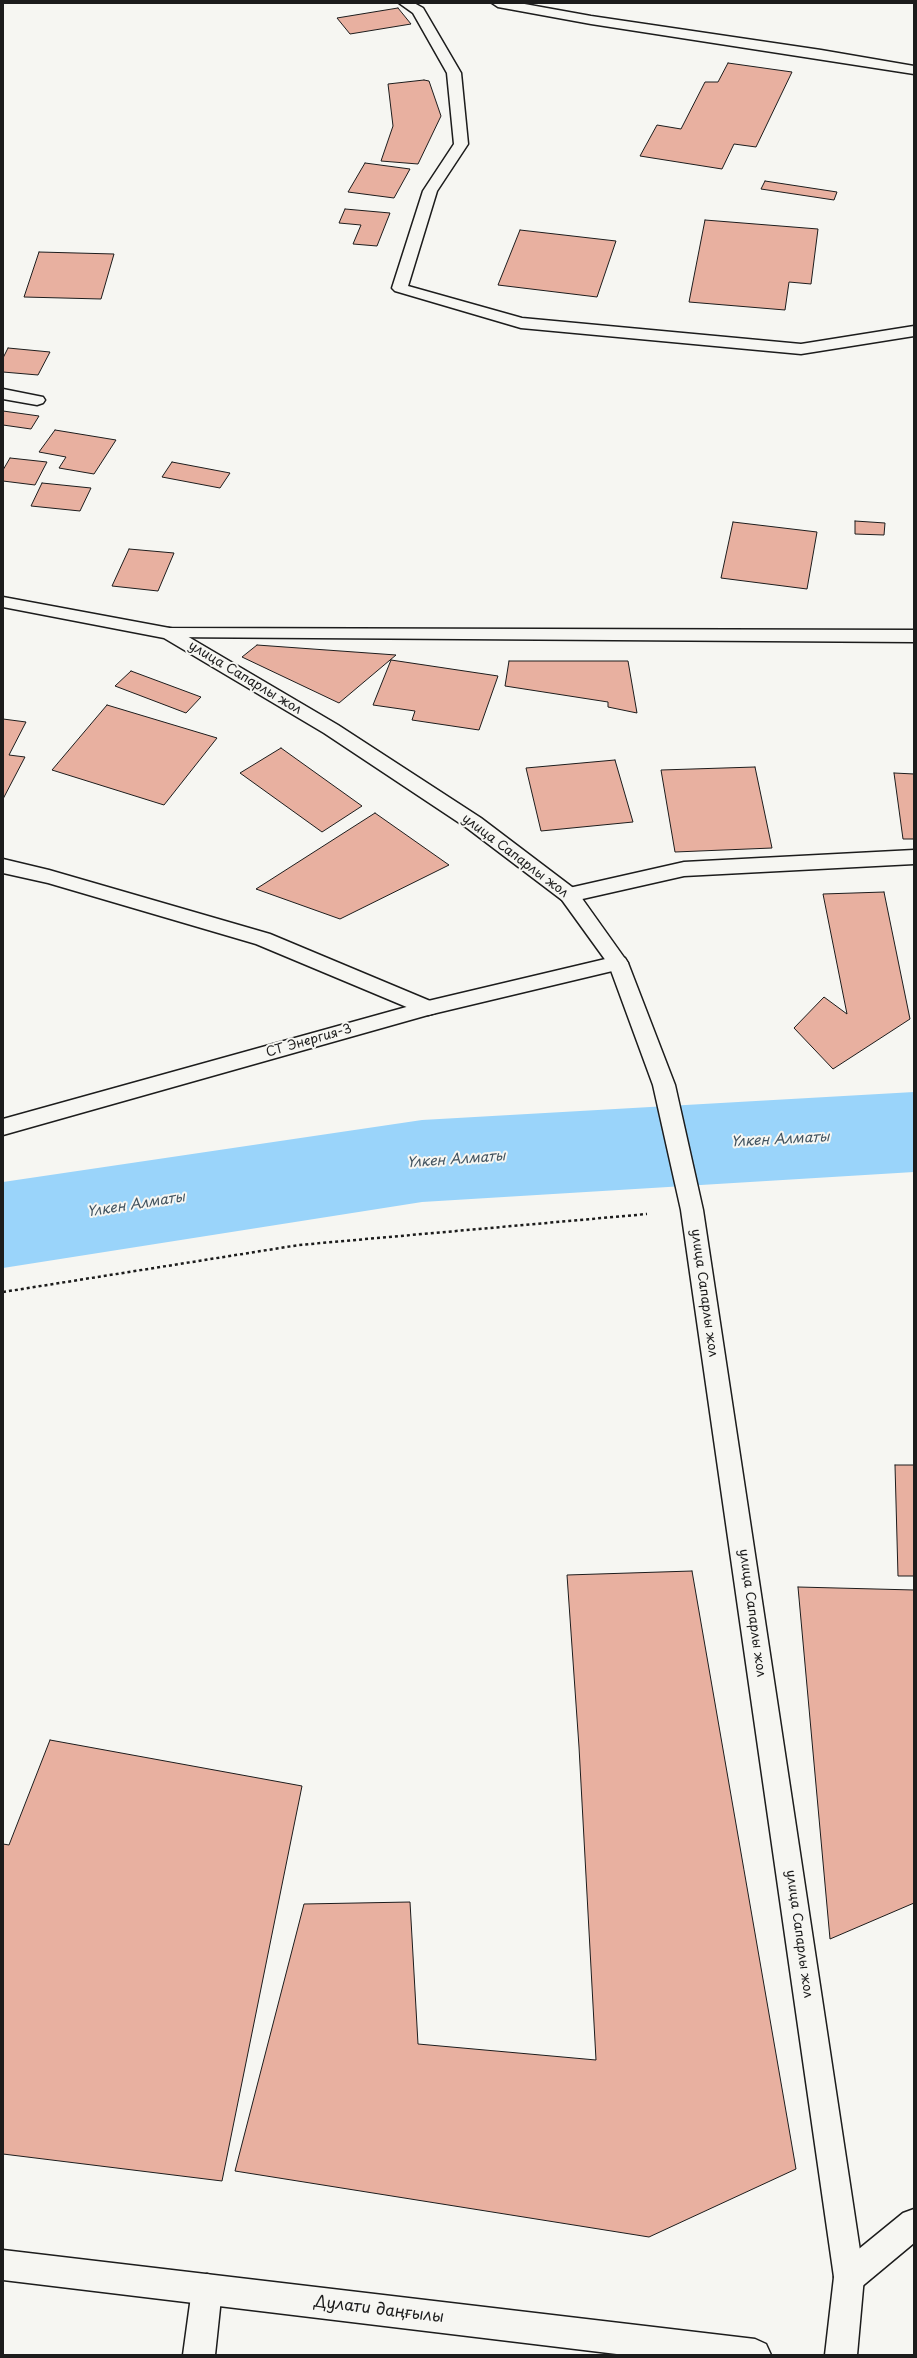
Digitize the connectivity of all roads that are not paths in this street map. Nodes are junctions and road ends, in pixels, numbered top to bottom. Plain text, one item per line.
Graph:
1 (405, 3) edge
2 (498, 3) edge
3 (914, 70) edge
4 (914, 331) edge
5 (3, 394) edge
6 (37, 400) dead end
7 (3, 602) edge
8 (169, 633) junction
9 (914, 636) edge
10 (914, 857) edge
11 (3, 866) edge
12 (569, 895) junction
13 (618, 963) junction
14 (428, 1008) junction
15 (3, 1127) edge
16 (914, 2224) edge
17 (3, 2265) edge
18 (849, 2277) junction
19 (207, 2289) junction
20 (199, 2355) edge
21 (755, 2355) edge
22 (841, 2355) edge

1 - 4 street
2 - 3 street
5 - 6 street
7 - 8 street, улица Сапарлы жол
8 - 9 street
8 - 12 street, улица Сапарлы жол
10 - 12 street
11 - 14 street
12 - 13 street, улица Сапарлы жол
13 - 14 street, СТ Энергия-3
13 - 18 street, улица Сапарлы жол
14 - 15 street, СТ Энергия-3
16 - 18 street
17 - 19 street, Дулати даңғылы
18 - 22 street, улица Сапарлы жол
19 - 20 street
19 - 21 street, Дулати даңғылы

